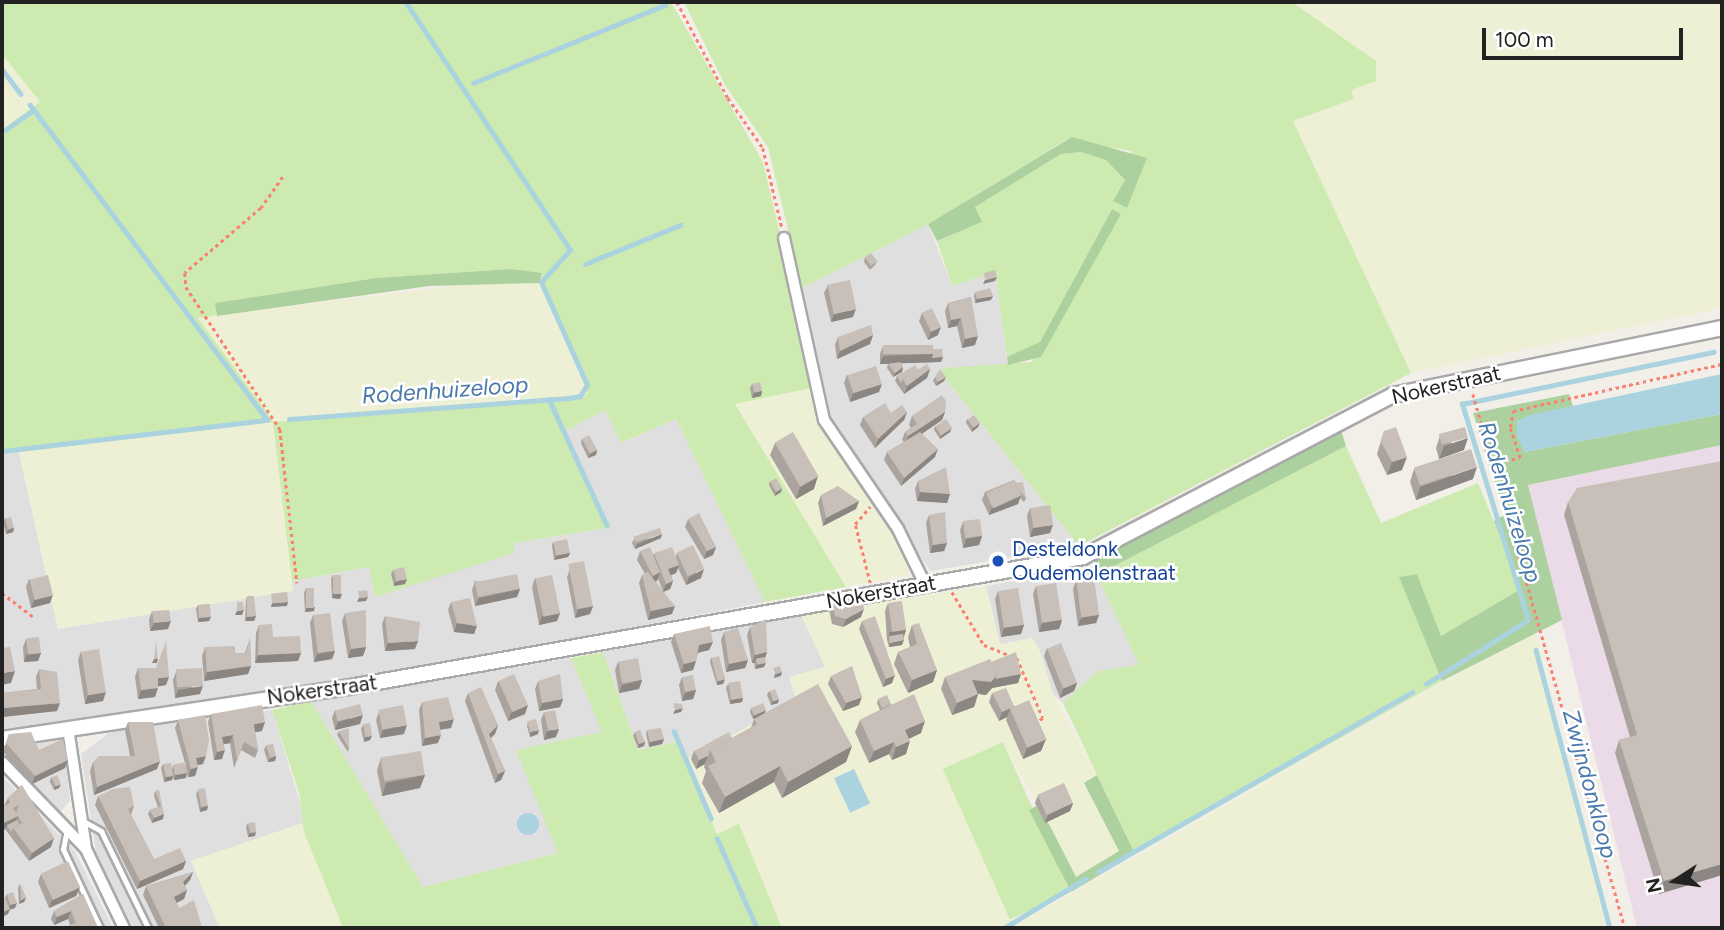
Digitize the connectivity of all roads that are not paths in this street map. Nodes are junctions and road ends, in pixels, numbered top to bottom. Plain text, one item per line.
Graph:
1 (784, 238) road end
2 (1722, 328) edge
3 (925, 584) junction
4 (68, 728) junction
5 (2, 739) edge
6 (2, 762) edge
7 (82, 821) junction
8 (67, 829) junction
9 (86, 849) junction
10 (100, 928) edge
11 (124, 928) edge
12 (148, 928) edge

1 - 3 street
2 - 3 street, Nokerstraat
3 - 4 street, Nokerstraat
4 - 5 street, Nokerstraat
4 - 7 street
6 - 8 street
7 - 9 street
7 - 12 lane
8 - 9 street
8 - 10 lane
9 - 11 street

